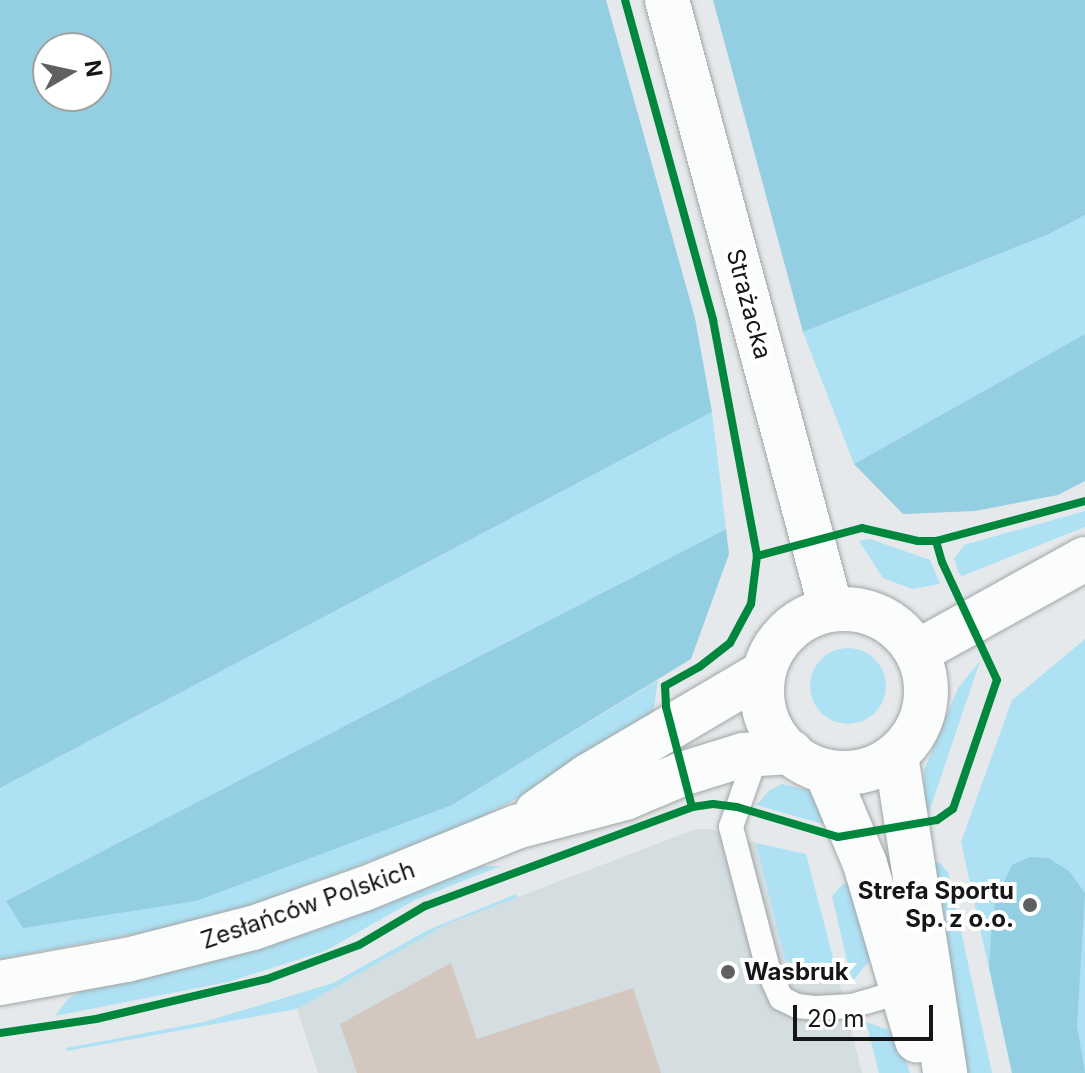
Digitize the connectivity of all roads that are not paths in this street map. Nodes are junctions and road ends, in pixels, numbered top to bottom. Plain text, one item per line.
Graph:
1 (667, 0) edge
2 (1085, 559) edge
3 (831, 609) junction
4 (917, 652) junction
5 (763, 673) junction
6 (896, 755) junction
7 (791, 759) junction
8 (516, 827) junction
9 (0, 983) edge
10 (917, 987) junction
11 (926, 1073) edge
12 (945, 1073) edge

1 - 3 main road, Strażacka
2 - 4 main road
3 - 4 main road
3 - 5 main road
4 - 6 main road
5 - 7 main road
5 - 8 main road, Zesłańców Polskich
6 - 7 main road
6 - 10 main road
7 - 8 main road, Zesłańców Polskich
7 - 10 main road
7 - 10 lane
8 - 9 main road, Zesłańców Polskich
10 - 11 main road
10 - 12 main road

